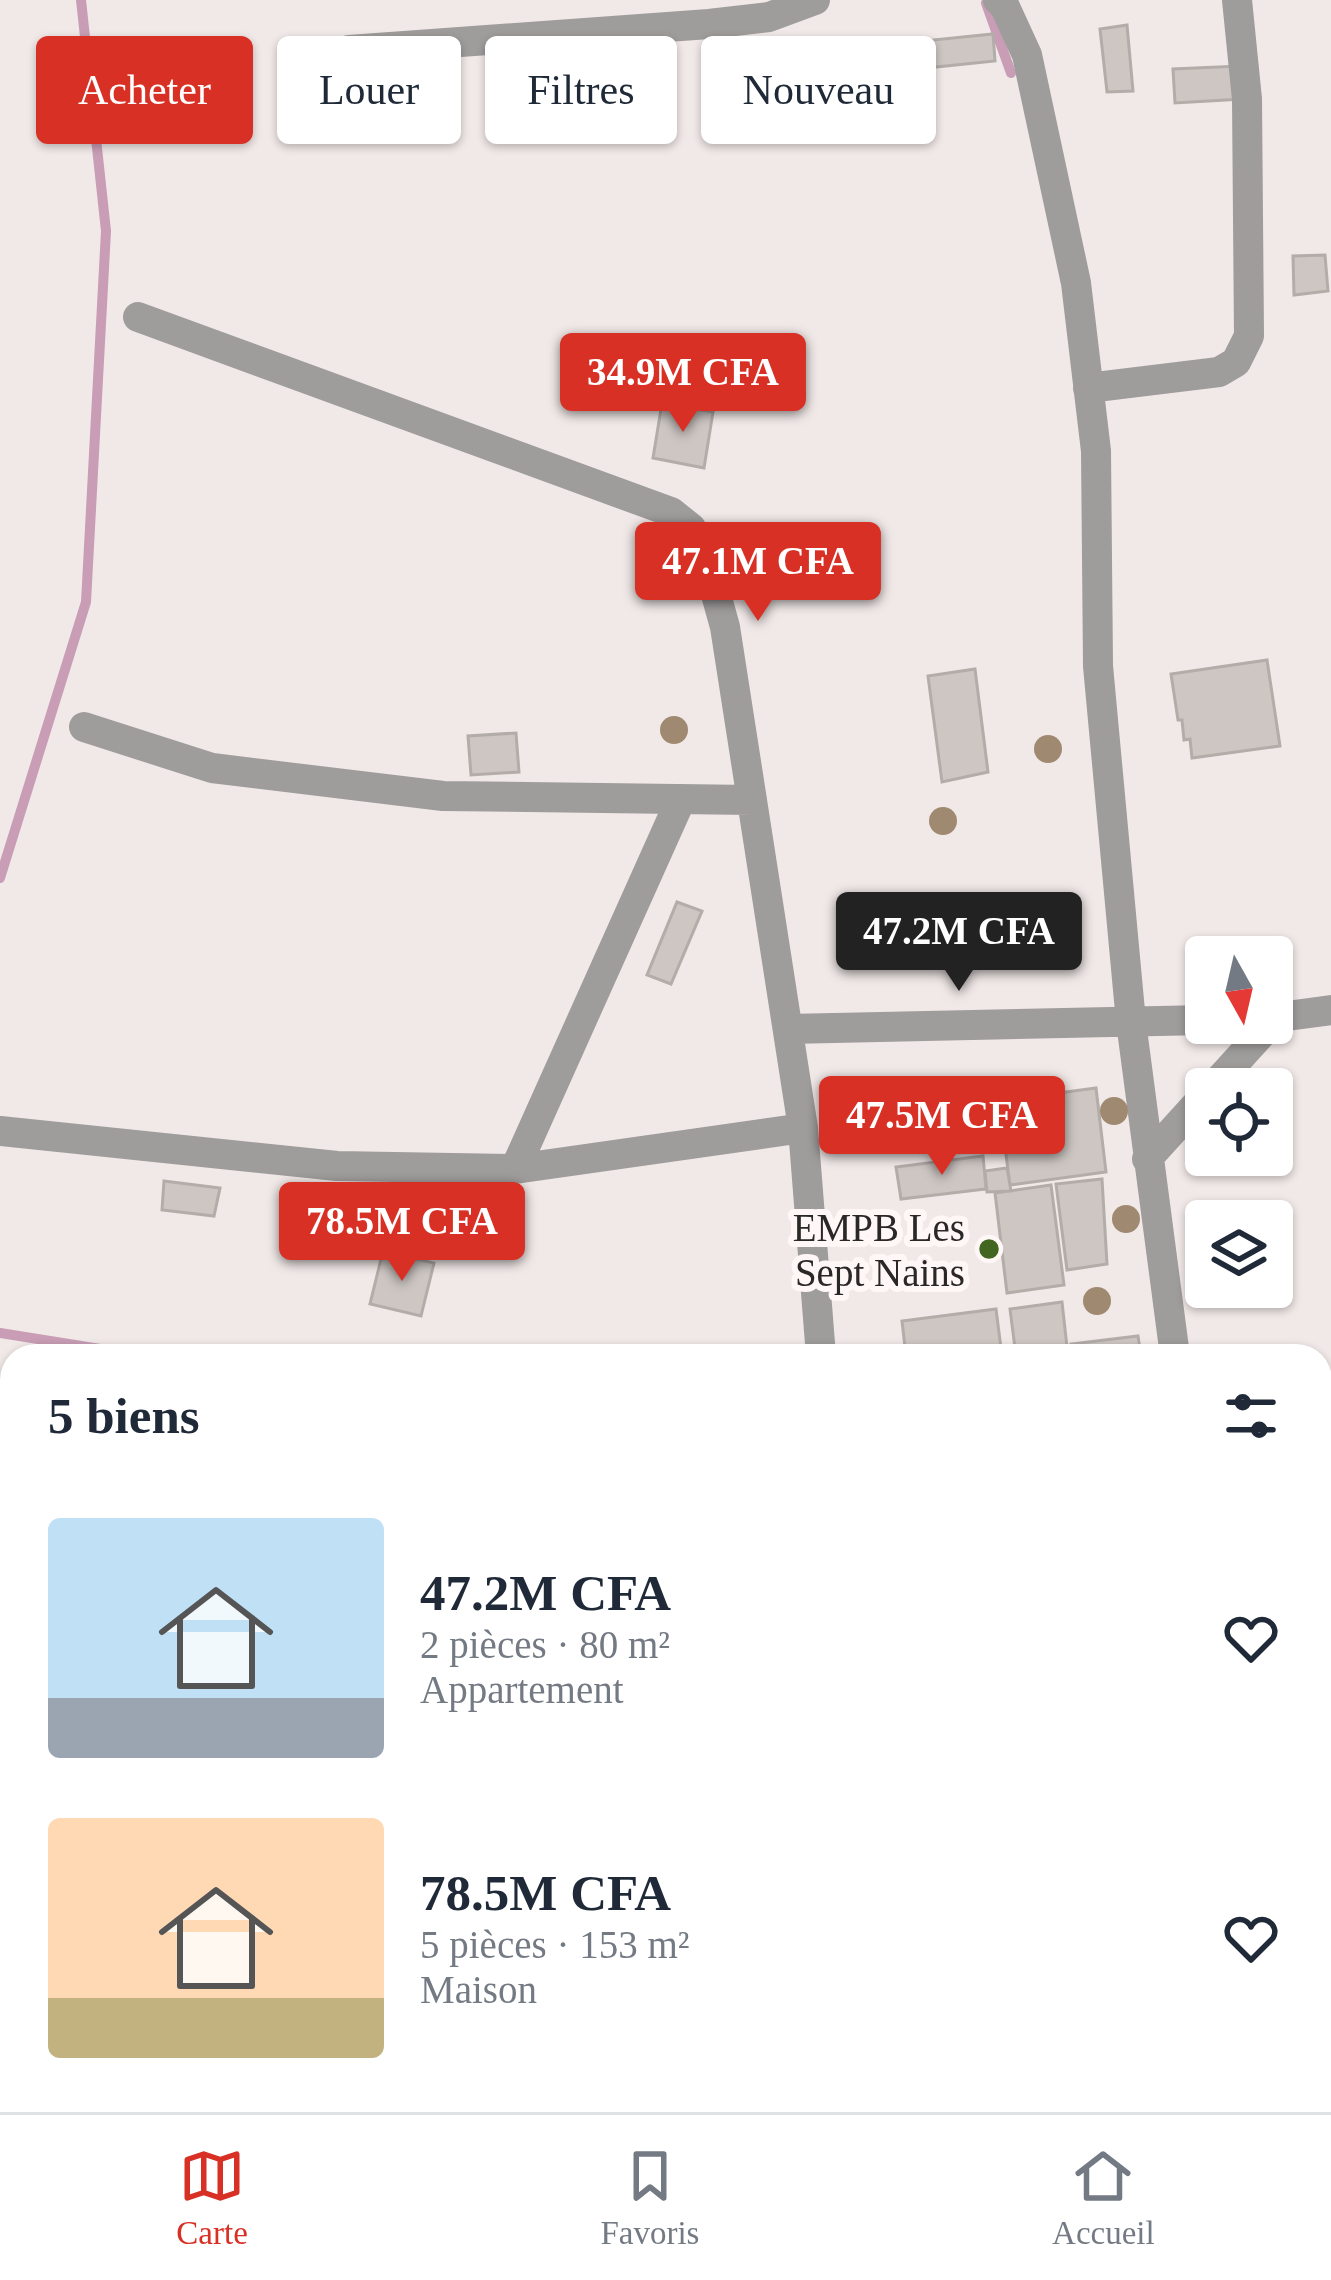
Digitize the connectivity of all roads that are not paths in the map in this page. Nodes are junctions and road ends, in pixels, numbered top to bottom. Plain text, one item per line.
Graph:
1 (815, 0) edge
2 (998, 0) edge
3 (1237, 0) edge
4 (461, 42) edge
5 (138, 316) dead end
6 (1088, 388) junction
7 (84, 727) dead end
8 (681, 799) junction
9 (752, 800) junction
10 (1331, 1010) edge
11 (1293, 1016) edge
12 (1185, 1021) edge
13 (1131, 1022) junction
14 (788, 1029) junction
15 (1251, 1044) edge
16 (1229, 1068) edge
17 (1185, 1118) edge
18 (803, 1128) junction
19 (0, 1131) edge
20 (1148, 1159) junction
21 (514, 1169) junction
22 (820, 1344) edge
23 (1173, 1344) edge

1 - 4 street
2 - 6 street
3 - 6 street
5 - 9 street
6 - 13 street
7 - 8 street
8 - 9 street
8 - 21 street
9 - 14 street
10 - 11 street
12 - 13 street
13 - 14 street
13 - 20 street
14 - 18 street
15 - 16 street
17 - 20 street
18 - 21 street
18 - 22 street
19 - 21 street
20 - 23 street

